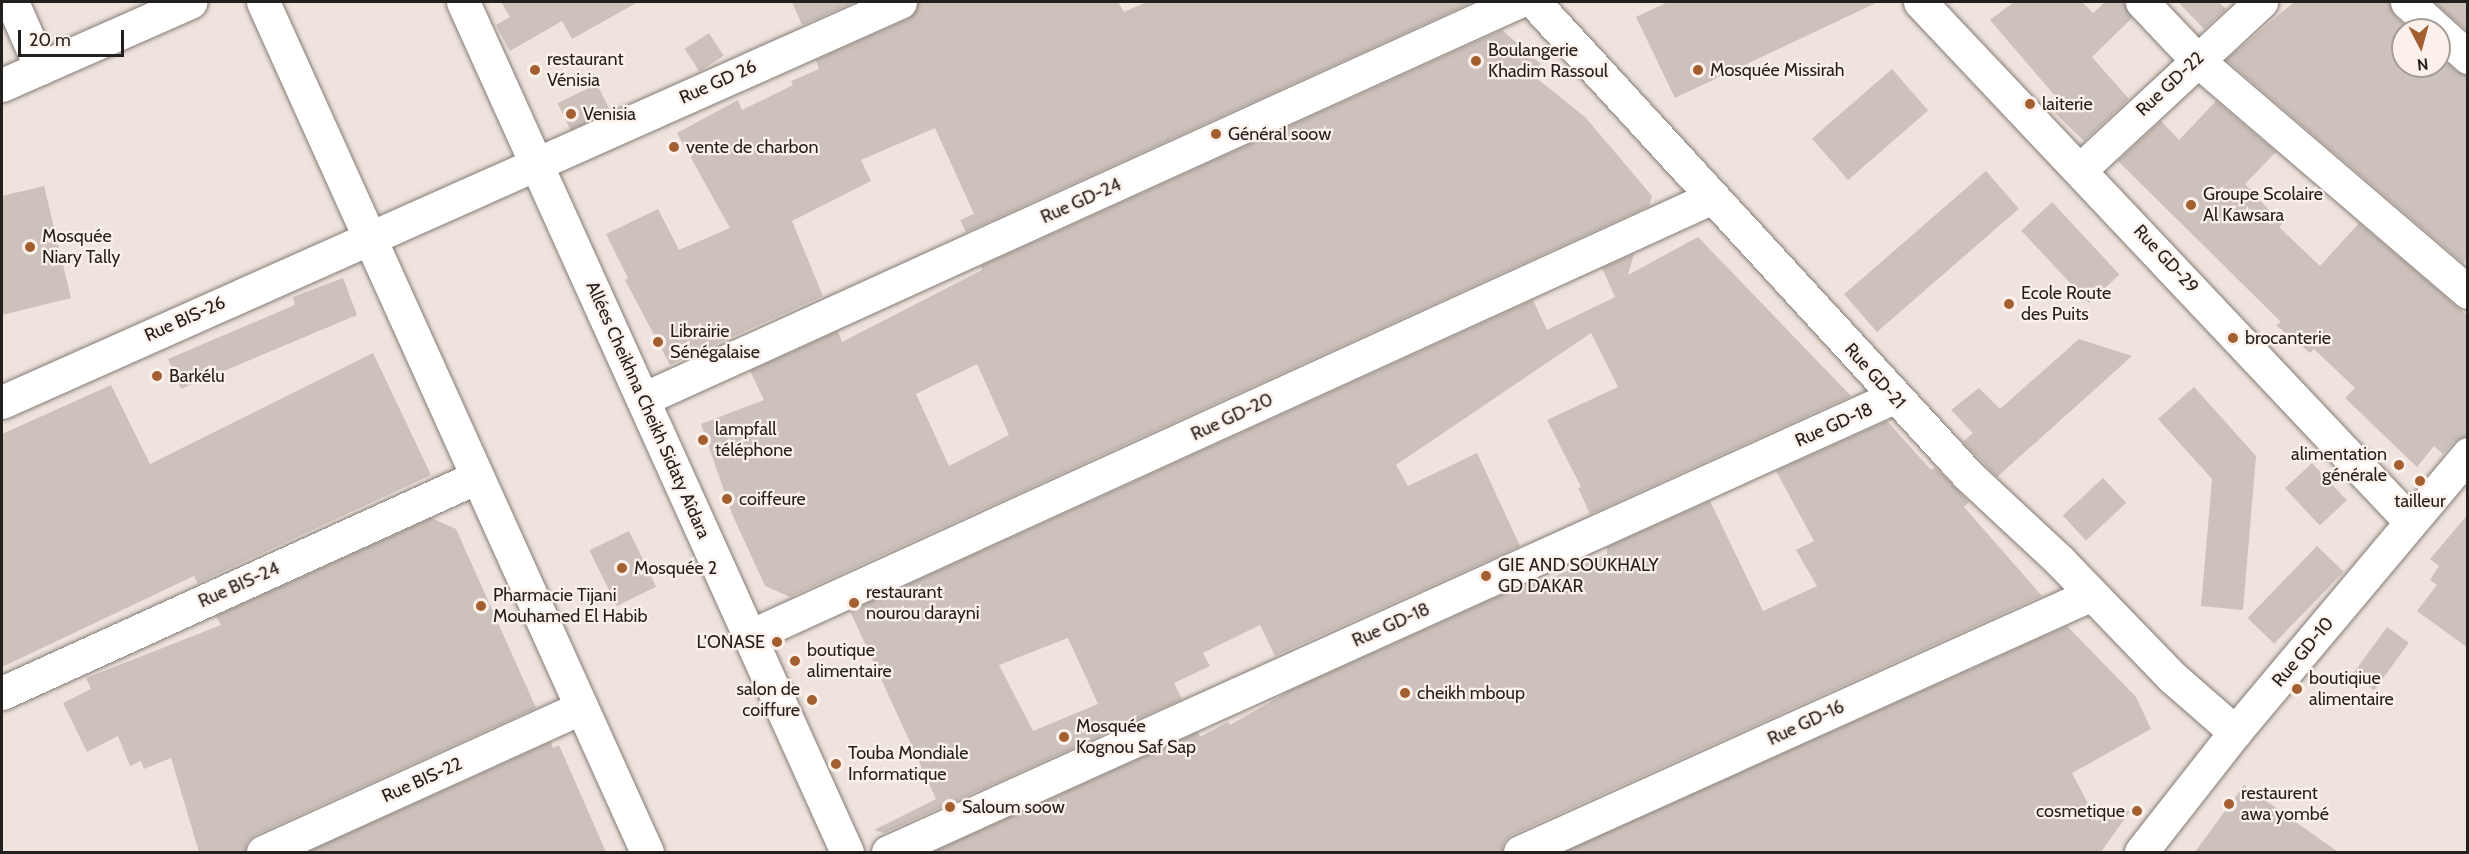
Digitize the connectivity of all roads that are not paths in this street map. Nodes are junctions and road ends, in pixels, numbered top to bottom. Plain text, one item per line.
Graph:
1 (12, 2) edge
2 (190, 2) edge
3 (263, 2) edge
4 (463, 2) edge
5 (900, 2) edge
6 (1920, 2) edge
7 (2142, 2) edge
8 (2261, 2) edge
9 (2407, 2) edge
10 (1539, 4) edge
11 (2425, 18) edge
12 (2451, 41) edge
13 (2468, 57) edge
14 (2196, 59) junction
15 (41, 68) junction
16 (2, 86) edge
17 (524, 168) junction
18 (2081, 169) junction
19 (1713, 197) junction
20 (399, 223) joint
21 (369, 235) junction
22 (2468, 292) edge
23 (1894, 397) junction
24 (643, 399) junction
25 (2, 402) edge
26 (2468, 454) edge
27 (477, 477) junction
28 (2409, 520) junction
29 (2092, 594) junction
30 (750, 636) junction
31 (2, 693) edge
32 (582, 708) junction
33 (2235, 732) junction
34 (263, 852) edge
35 (646, 852) edge
36 (847, 852) edge
37 (888, 852) edge
38 (1520, 852) edge
39 (2141, 852) edge

1 - 15 street
2 - 15 street
3 - 21 street
4 - 17 street, Allées Cheikhna Cheikh Sidaty Aîdara
5 - 17 street, Rue GD 26
6 - 18 street, Rue GD-29
7 - 14 street
8 - 14 street, Rue GD-22
9 - 11 street
10 - 19 street, Rue GD-21
10 - 24 street, Rue GD-24
12 - 13 street
14 - 18 street, Rue GD-22
14 - 22 street
15 - 16 street
17 - 20 street, Rue GD 26
17 - 24 street, Allées Cheikhna Cheikh Sidaty Aîdara
18 - 28 street, Rue GD-29
19 - 23 street, Rue GD-21
19 - 30 street, Rue GD-20
20 - 21 street, Rue BIS-26
21 - 25 street, Rue BIS-26
21 - 27 street
23 - 29 street, Rue GD-21
23 - 37 street, Rue GD-18
24 - 30 street, Allées Cheikhna Cheikh Sidaty Aîdara
26 - 28 street, Rue GD-10
27 - 31 street, Rue BIS-24
27 - 32 street
28 - 33 street, Rue GD-10
29 - 33 street, Rue GD-21
29 - 38 street, Rue GD-16
30 - 36 street, Allées Cheikhna Cheikh Sidaty Aîdara
32 - 34 street, Rue BIS-22
32 - 35 street
33 - 39 street, Rue GD-10

